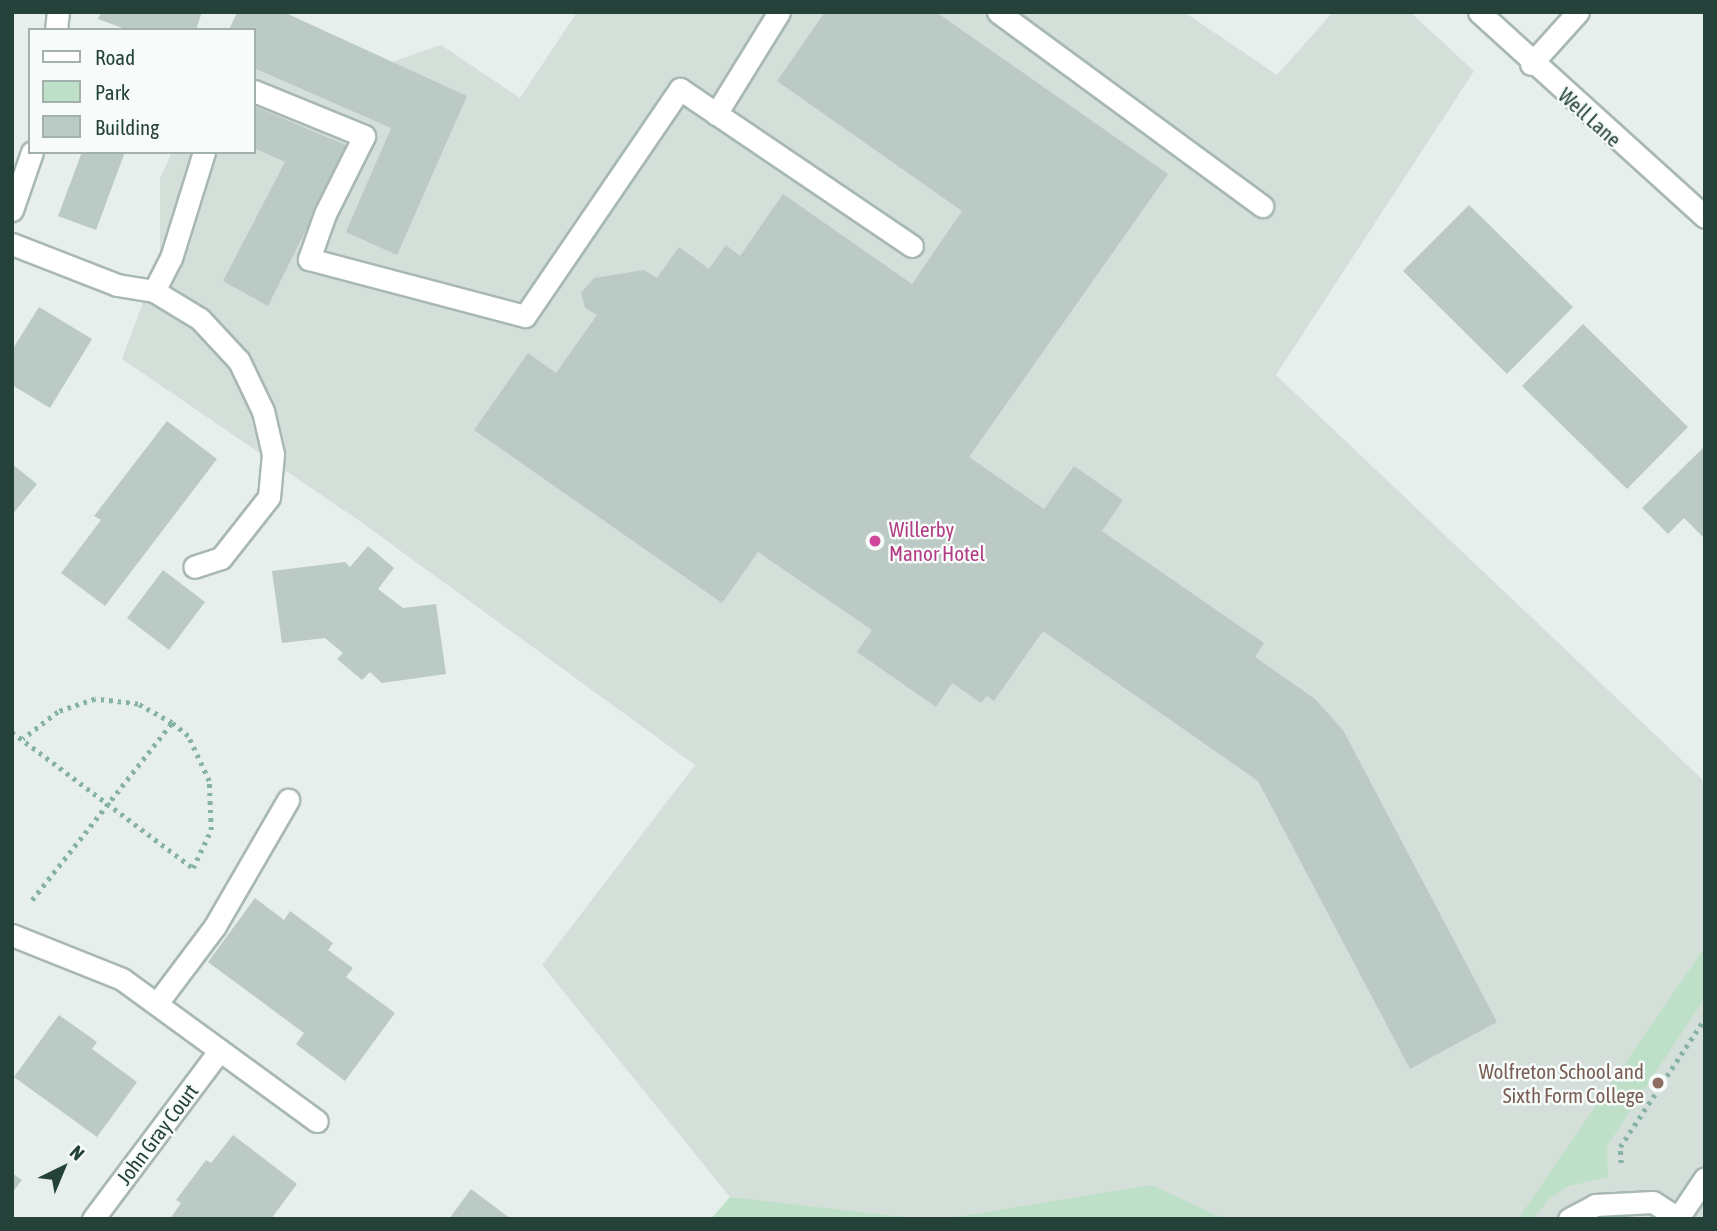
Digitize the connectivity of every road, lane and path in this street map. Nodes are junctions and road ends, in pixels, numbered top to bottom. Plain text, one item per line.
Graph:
1 (779, 12) edge
2 (998, 12) edge
3 (1479, 12) edge
4 (1578, 12) edge
5 (1531, 64) junction
6 (256, 92) edge
7 (716, 114) junction
8 (31, 154) edge
9 (203, 154) edge
10 (1262, 206) dead end
11 (12, 211) edge
12 (1705, 217) edge
13 (12, 244) edge
14 (912, 246) dead end
15 (154, 291) junction
16 (194, 567) dead end
17 (172, 723) junction
18 (12, 732) edge
19 (23, 739) junction
20 (288, 800) dead end
21 (110, 803) junction
22 (15, 936) edge
23 (158, 1002) junction
24 (1705, 1018) edge
25 (220, 1049) junction
26 (317, 1121) dead end
27 (1622, 1175) dead end
28 (1705, 1178) edge
29 (93, 1219) edge
30 (1569, 1219) edge

1 - 7 street
2 - 10 street
3 - 5 street, Well Lane
4 - 5 street
5 - 12 street, Well Lane
6 - 7 street
7 - 14 street
8 - 11 street
9 - 15 street
13 - 15 street
15 - 16 street
17 - 19 path
17 - 21 path
17 - 21 path
18 - 19 path
19 - 21 path
20 - 23 street
21 - 22 path
22 - 23 street
23 - 25 street
24 - 27 path
25 - 26 street
25 - 29 street, John Gray Court
28 - 30 street

